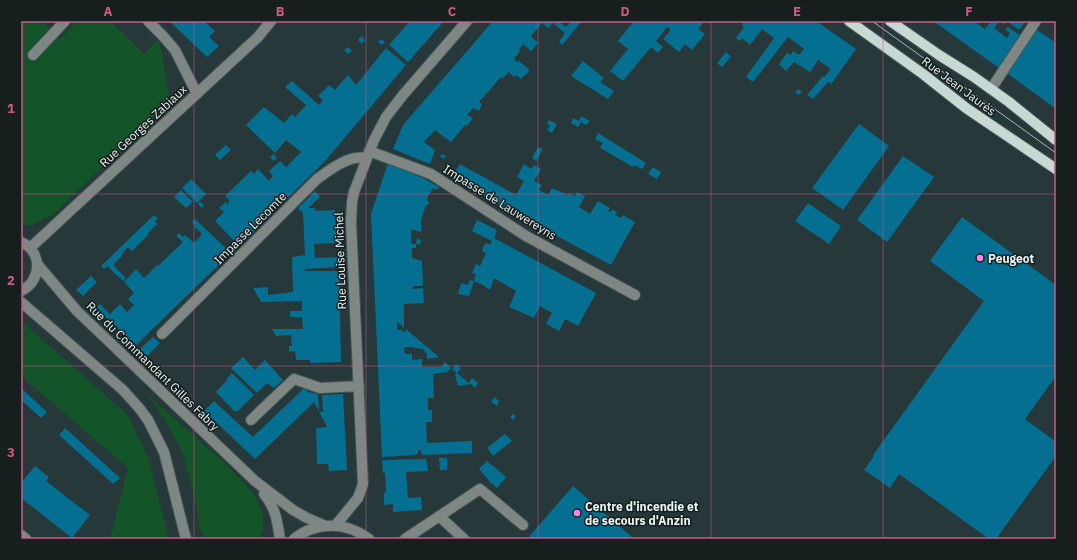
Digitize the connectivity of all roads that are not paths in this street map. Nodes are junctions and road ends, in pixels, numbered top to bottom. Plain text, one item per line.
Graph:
1 (65, 21) edge
2 (148, 21) edge
3 (271, 21) edge
4 (467, 21) edge
5 (849, 21) edge
6 (1036, 21) edge
7 (893, 22) edge
8 (33, 55) dead end
9 (991, 89) junction
10 (197, 94) junction
11 (1056, 140) edge
12 (368, 155) junction
13 (1056, 169) edge
14 (21, 242) edge
15 (30, 248) junction
16 (38, 265) junction
17 (21, 291) edge
18 (635, 295) dead end
19 (21, 302) edge
20 (162, 334) dead end
21 (359, 386) junction
22 (251, 420) dead end
23 (255, 481) junction
24 (439, 516) junction
25 (523, 525) dead end
26 (330, 526) junction
27 (21, 535) edge
28 (187, 538) edge
29 (26, 539) edge
30 (280, 539) edge
31 (294, 539) edge
32 (369, 539) edge
33 (405, 539) edge
34 (464, 539) edge

1 - 8 street
2 - 10 street
3 - 10 street, Rue Georges Zabiaux
4 - 12 street, Rue Louise Michel
5 - 13 main road, Rue Jean Jaurès
6 - 9 street
7 - 9 main road, Rue Jean Jaurès
9 - 11 main road, Rue Jean Jaurès
10 - 15 street, Rue Georges Zabiaux
12 - 18 street, Impasse de Lauwereyns
12 - 20 street, Impasse Lecomte
12 - 21 street, Rue Louise Michel
14 - 15 street
15 - 16 street, Rue du Commandant Gilles Fabry
16 - 17 street
16 - 23 street, Rue du Commandant Gilles Fabry
19 - 28 street
21 - 22 street
21 - 26 street, Rue Louise Michel
23 - 26 street, Rue du Commandant Gilles Fabry
23 - 30 street, Rue du Commandant Gilles Fabry
24 - 25 street
24 - 33 street
24 - 34 street
26 - 31 street
26 - 32 street
27 - 29 street

